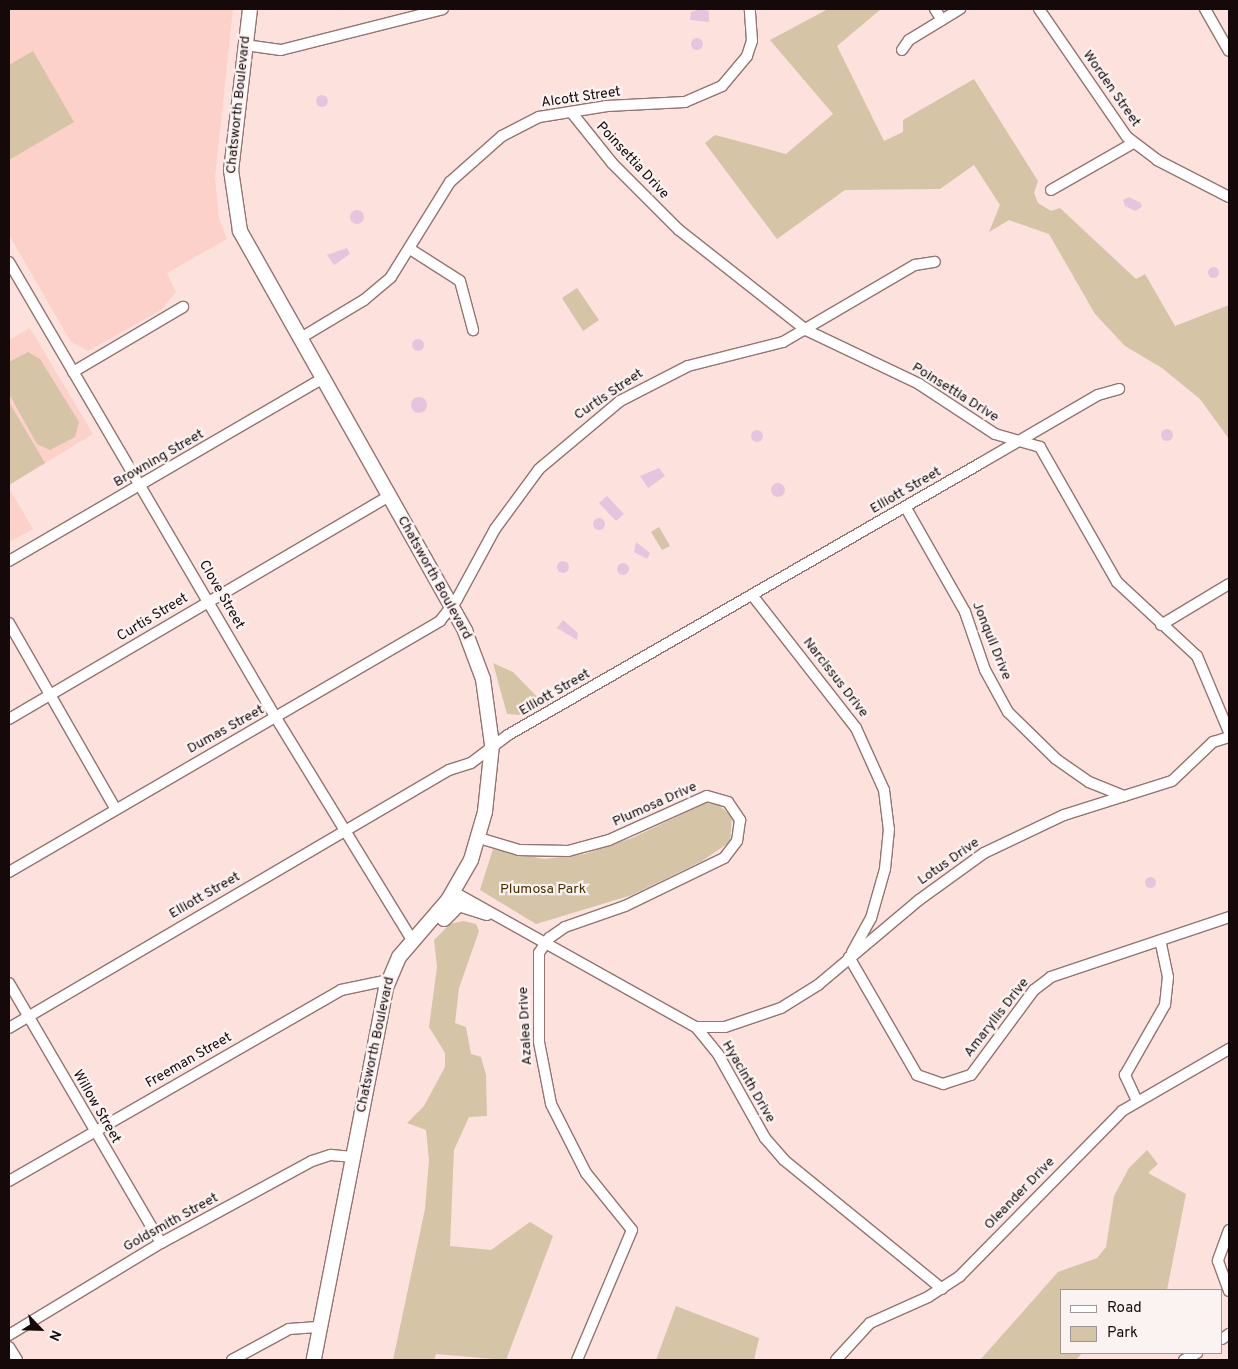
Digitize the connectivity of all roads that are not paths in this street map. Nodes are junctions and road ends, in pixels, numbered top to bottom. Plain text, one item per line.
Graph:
1 (250, 9) edge
2 (443, 9) edge
3 (750, 9) edge
4 (935, 9) edge
5 (960, 9) edge
6 (1039, 9) edge
7 (1205, 9) edge
8 (942, 20) junction
9 (245, 45) junction
10 (902, 50) dead end
11 (1229, 51) edge
12 (572, 114) junction
13 (1133, 143) junction
14 (1051, 190) dead end
15 (1229, 197) edge
16 (410, 249) junction
17 (9, 262) edge
18 (935, 262) dead end
19 (183, 307) dead end
20 (473, 330) dead end
21 (806, 330) junction
22 (299, 339) junction
23 (73, 372) junction
24 (322, 379) junction
25 (1118, 389) dead end
26 (1019, 440) junction
27 (141, 486) junction
28 (389, 496) junction
29 (906, 508) junction
30 (9, 562) edge
31 (1229, 584) edge
32 (752, 595) junction
33 (209, 601) junction
34 (453, 607) junction
35 (9, 623) edge
36 (1161, 625) junction
37 (52, 694) junction
38 (276, 718) junction
39 (9, 719) edge
40 (1229, 732) edge
41 (1229, 736) edge
42 (492, 745) junction
43 (1124, 796) junction
44 (115, 808) junction
45 (345, 831) junction
46 (479, 838) junction
47 (9, 872) edge
48 (454, 892) junction
49 (487, 913) junction
50 (1229, 917) edge
51 (424, 928) junction
52 (412, 940) junction
53 (1160, 944) junction
54 (544, 945) junction
55 (849, 957) junction
56 (388, 980) junction
57 (9, 983) edge
58 (28, 1016) junction
59 (696, 1027) junction
60 (9, 1028) edge
61 (1229, 1049) edge
62 (1137, 1100) junction
63 (94, 1131) junction
64 (353, 1157) junction
65 (9, 1181) edge
66 (1229, 1230) edge
67 (161, 1243) junction
68 (942, 1289) junction
69 (1229, 1291) edge
70 (320, 1327) junction
71 (9, 1335) edge
72 (9, 1347) edge
73 (1195, 1354) edge
74 (17, 1360) edge
75 (232, 1360) edge
76 (314, 1360) edge
77 (577, 1360) edge
78 (836, 1360) edge
79 (1184, 1360) edge

1 - 9 main road, Chatsworth Boulevard
2 - 9 street
3 - 12 street, Alcott Street
4 - 8 street
5 - 8 street
6 - 13 street, Worden Street
7 - 11 street
8 - 10 street
9 - 22 main road, Chatsworth Boulevard
12 - 16 street, Alcott Street
12 - 21 street, Poinsettia Drive
13 - 14 street
13 - 15 street, Worden Street
16 - 20 street
16 - 22 street, Alcott Street
17 - 23 street, Clove Street
18 - 21 street, Curtis Street
19 - 23 street
21 - 26 street, Poinsettia Drive
21 - 34 street, Curtis Street
22 - 24 main road, Chatsworth Boulevard
23 - 27 street, Clove Street
24 - 27 street, Browning Street
24 - 28 main road, Chatsworth Boulevard
25 - 26 street, Elliott Street
26 - 29 street, Elliott Street
26 - 36 street, Poinsettia Drive
27 - 30 street, Browning Street
27 - 33 street, Clove Street
28 - 33 street, Curtis Street
28 - 34 main road, Chatsworth Boulevard
29 - 32 street, Elliott Street
29 - 43 street, Jonquil Drive
31 - 36 street
32 - 42 street, Elliott Street
32 - 55 street, Narcissus Drive
33 - 37 street, Curtis Street
33 - 38 street, Clove Street
34 - 38 street, Dumas Street
34 - 42 main road, Chatsworth Boulevard
35 - 37 street
36 - 40 street, Poinsettia Drive
37 - 39 street, Curtis Street
37 - 44 street
38 - 44 street, Dumas Street
38 - 45 street, Clove Street
41 - 43 street, Lotus Drive
42 - 45 street, Elliott Street
42 - 46 main road, Chatsworth Boulevard
43 - 55 street, Lotus Drive
44 - 47 street, Dumas Street
45 - 52 street, Clove Street
45 - 58 street, Elliott Street
46 - 48 main road, Chatsworth Boulevard
46 - 54 street, Plumosa Drive
48 - 49 street, Hyacinth Drive
48 - 51 main road, Chatsworth Boulevard
49 - 51 main road
49 - 54 street, Hyacinth Drive
50 - 53 street, Amaryllis Drive
51 - 52 main road, Chatsworth Boulevard
52 - 56 main road, Chatsworth Boulevard
53 - 55 street, Amaryllis Drive
53 - 62 street
54 - 59 street, Hyacinth Drive
54 - 77 street, Azalea Drive
55 - 59 street, Lotus Drive
56 - 63 street, Freeman Street
56 - 64 main road, Chatsworth Boulevard
57 - 58 street, Willow Street
58 - 60 street, Elliott Street
58 - 63 street, Willow Street
59 - 68 street, Hyacinth Drive
61 - 62 street, Oleander Drive
62 - 68 street, Oleander Drive
63 - 65 street, Freeman Street
63 - 67 street, Willow Street
64 - 67 street, Goldsmith Street
64 - 70 main road, Chatsworth Boulevard
66 - 69 street
67 - 71 street, Goldsmith Street
68 - 78 street, Oleander Drive
70 - 75 street
70 - 76 main road, Chatsworth Boulevard
72 - 74 street
73 - 79 street

